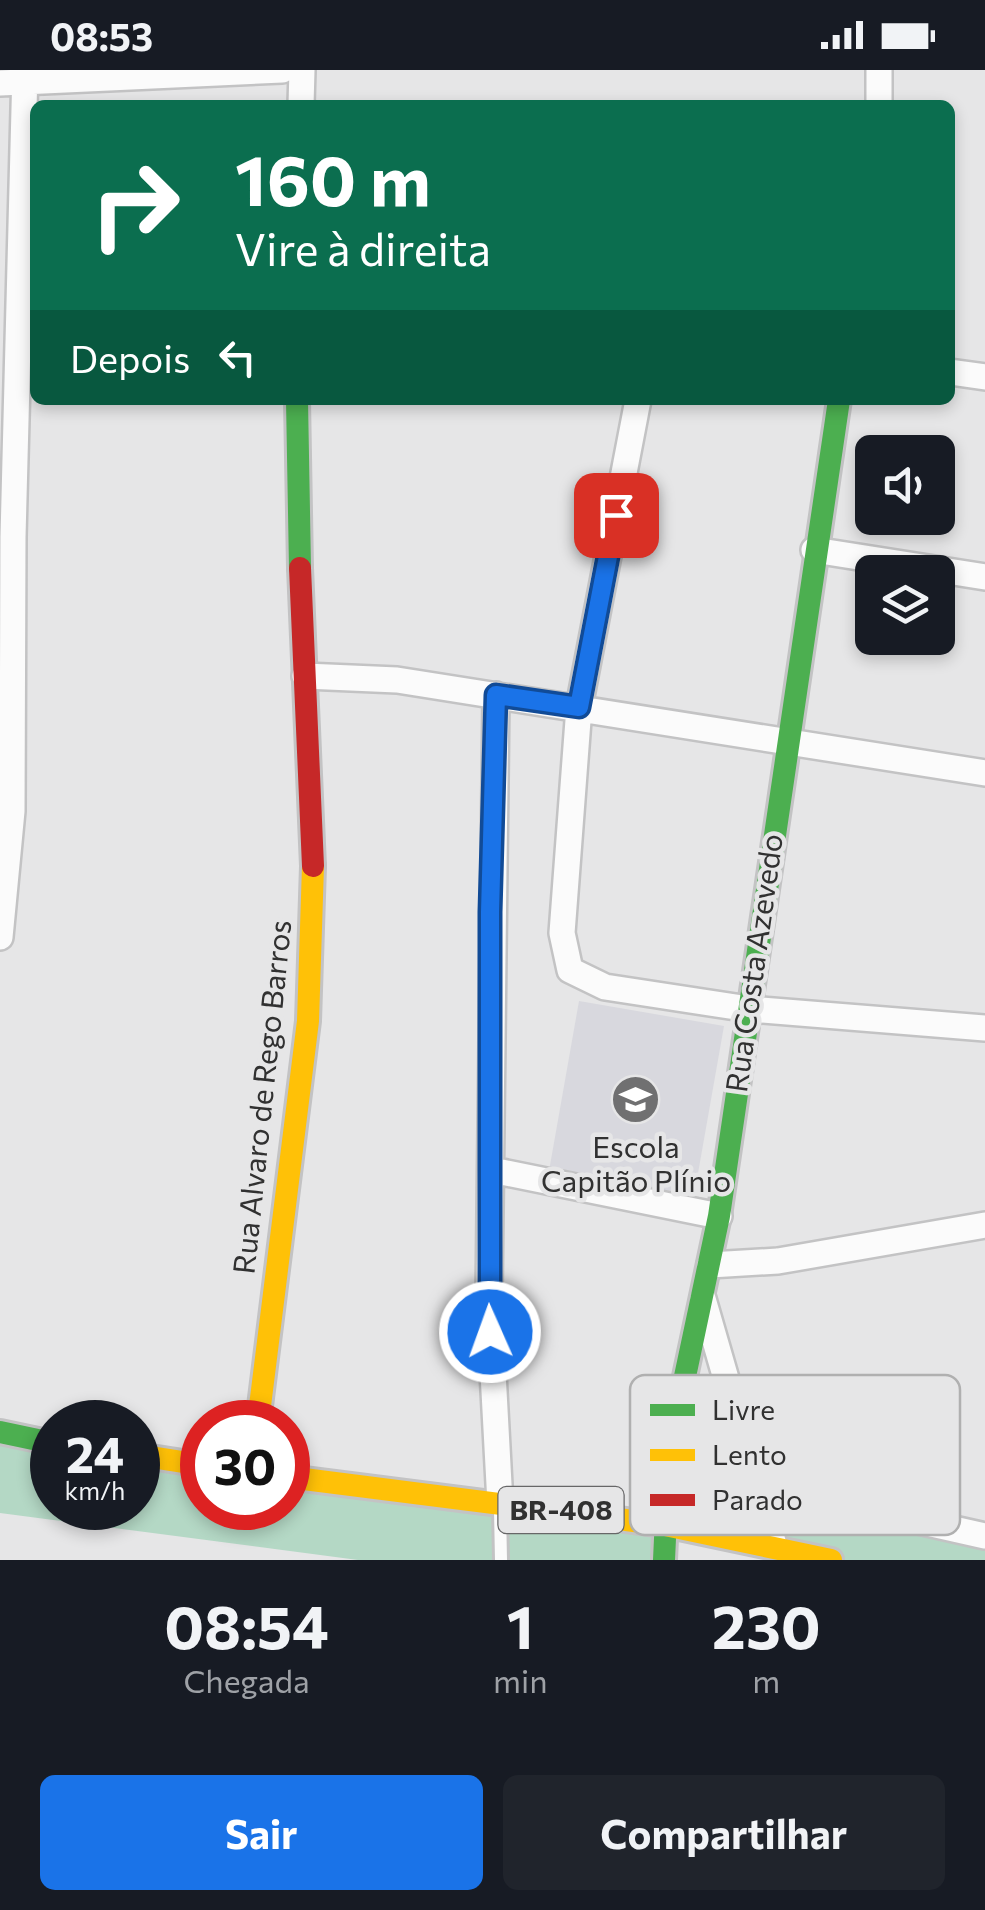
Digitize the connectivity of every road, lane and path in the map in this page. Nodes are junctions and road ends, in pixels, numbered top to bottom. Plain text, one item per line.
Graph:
1 (282, 70) edge
2 (302, 70) edge
3 (879, 70) edge
4 (16, 78) edge
5 (301, 100) edge
6 (879, 100) edge
7 (955, 373) edge
8 (985, 377) edge
9 (637, 405) edge
10 (838, 405) edge
11 (297, 409) edge
12 (814, 550) junction
13 (985, 577) edge
14 (305, 676) junction
15 (496, 695) junction
16 (579, 707) junction
17 (786, 745) junction
18 (985, 773) edge
19 (6, 810) edge
20 (0, 937) edge
21 (749, 1009) junction
22 (985, 1028) edge
23 (492, 1170) junction
24 (719, 1216) junction
25 (985, 1226) edge
26 (710, 1265) junction
27 (702, 1294) junction
28 (686, 1375) edge
29 (724, 1375) edge
30 (260, 1400) edge
31 (0, 1432) edge
32 (30, 1438) edge
33 (310, 1480) edge
34 (500, 1503) junction
35 (630, 1520) edge
36 (960, 1530) edge
37 (665, 1535) edge
38 (720, 1535) edge
39 (771, 1535) edge
40 (985, 1536) edge
41 (774, 1545) junction
42 (501, 1560) edge
43 (664, 1560) edge
44 (831, 1560) edge

1 - 4 street
2 - 5 street
3 - 6 street
4 - 19 street
7 - 8 street
9 - 16 street
10 - 12 street, Rua Costa Azevedo
11 - 14 street, Rua Alvaro de Rego Barros
12 - 13 street
12 - 17 street, Rua Costa Azevedo
14 - 15 street
14 - 30 street, Rua Alvaro de Rego Barros
15 - 16 street
15 - 23 street
16 - 17 street
16 - 21 street
17 - 18 street
17 - 21 street, Rua Costa Azevedo
19 - 20 street
21 - 22 street
21 - 24 street, Rua Costa Azevedo
23 - 24 street
23 - 34 street
24 - 26 street, Rua Costa Azevedo
25 - 26 street
26 - 27 street, Rua Costa Azevedo
27 - 28 street, Rua Costa Azevedo
27 - 29 street
31 - 32 street
33 - 34 street, BR-408
34 - 35 street, BR-408
34 - 42 lane
36 - 40 street
37 - 43 street, Rua Costa Azevedo
38 - 41 street, BR-408
39 - 41 street
41 - 44 street, BR-408

